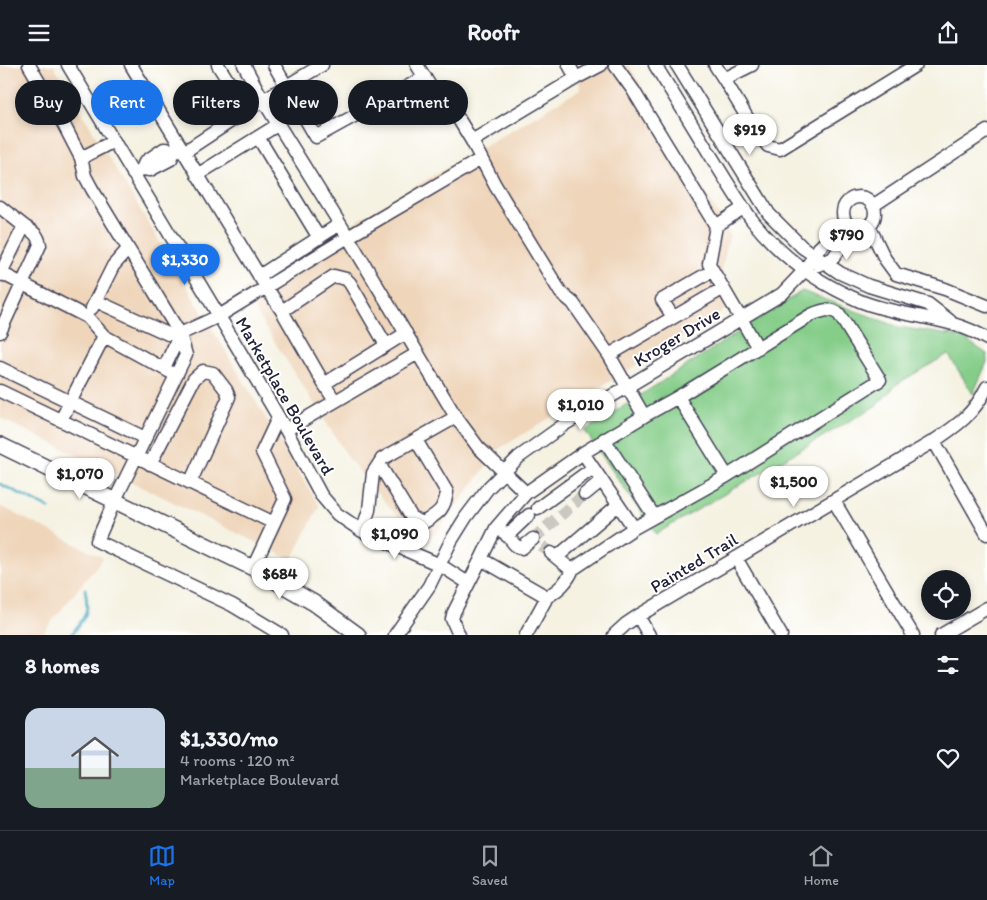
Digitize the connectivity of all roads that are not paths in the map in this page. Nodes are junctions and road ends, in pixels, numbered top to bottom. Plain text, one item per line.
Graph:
1 (29, 65) edge
2 (68, 65) edge
3 (131, 65) edge
4 (218, 65) edge
5 (244, 65) edge
6 (274, 65) edge
7 (322, 65) edge
8 (417, 65) edge
9 (569, 65) edge
10 (601, 65) edge
11 (615, 65) edge
12 (655, 65) edge
13 (677, 65) edge
14 (715, 65) edge
15 (752, 65) edge
16 (916, 65) edge
17 (425, 77) junction
18 (576, 78) junction
19 (724, 79) junction
20 (227, 80) edge
21 (282, 80) edge
22 (297, 80) edge
23 (269, 97) edge
24 (263, 100) junction
25 (259, 103) edge
26 (269, 109) edge
27 (223, 125) edge
28 (277, 125) edge
29 (280, 125) edge
30 (309, 125) edge
31 (338, 125) edge
32 (338, 125) edge
33 (987, 131) edge
34 (258, 137) junction
35 (114, 141) junction
36 (472, 141) junction
37 (180, 150) junction
38 (81, 159) junction
39 (481, 159) junction
40 (138, 171) junction
41 (198, 175) junction
42 (874, 205) junction
43 (0, 207) edge
44 (743, 207) junction
45 (340, 224) junction
46 (850, 225) junction
47 (24, 226) junction
48 (716, 226) junction
49 (868, 226) junction
50 (348, 237) junction
51 (319, 238) junction
52 (128, 249) junction
53 (820, 259) junction
54 (712, 271) junction
55 (804, 271) junction
56 (0, 274) edge
57 (262, 282) junction
58 (23, 284) junction
59 (722, 289) junction
60 (96, 301) junction
61 (987, 306) edge
62 (282, 311) junction
63 (219, 316) junction
64 (88, 317) junction
65 (673, 317) junction
66 (741, 319) junction
67 (952, 323) junction
68 (0, 332) edge
69 (406, 333) junction
70 (180, 334) junction
71 (104, 336) junction
72 (987, 339) edge
73 (386, 345) junction
74 (758, 347) junction
75 (418, 353) junction
76 (609, 355) junction
77 (0, 368) edge
78 (164, 368) junction
79 (175, 379) junction
80 (324, 384) junction
81 (627, 387) junction
82 (987, 387) edge
83 (188, 390) junction
84 (0, 391) edge
85 (678, 397) junction
86 (335, 401) junction
87 (71, 402) junction
88 (644, 416) junction
89 (278, 417) junction
90 (456, 417) junction
91 (61, 420) junction
92 (286, 430) junction
93 (145, 438) junction
94 (604, 439) junction
95 (416, 440) junction
96 (934, 441) junction
97 (0, 445) edge
98 (583, 453) junction
99 (136, 457) junction
100 (150, 464) junction
101 (379, 464) junction
102 (593, 468) junction
103 (504, 471) junction
104 (727, 475) junction
105 (601, 481) junction
106 (190, 483) junction
107 (526, 493) junction
108 (585, 494) tunnel mouth
109 (115, 500) junction
110 (834, 501) junction
111 (618, 505) junction
112 (654, 517) junction
113 (274, 523) junction
114 (496, 528) junction
115 (634, 529) junction
116 (362, 531) junction
117 (987, 534) edge
118 (507, 536) junction
119 (542, 548) junction
120 (736, 558) junction
121 (480, 559) junction
122 (440, 565) junction
123 (253, 568) junction
124 (574, 569) junction
125 (468, 583) junction
126 (547, 597) junction
127 (987, 608) edge
128 (638, 617) junction
129 (282, 635) edge
130 (358, 635) edge
131 (395, 635) edge
132 (459, 635) edge
133 (526, 635) edge
134 (614, 635) edge
135 (648, 635) edge
136 (782, 635) edge
137 (913, 635) edge
138 (941, 635) edge

1 - 38 street
2 - 35 street, Marketplace Boulevard
3 - 37 street
4 - 20 street
5 - 24 street
6 - 21 street
7 - 22 street
8 - 17 street
9 - 18 street
10 - 18 street
11 - 48 street
12 - 44 street
13 - 53 street
14 - 19 street
15 - 19 street
16 - 19 street
17 - 32 street
17 - 36 street
18 - 36 street
23 - 24 street
24 - 25 street
24 - 26 street
27 - 37 street
28 - 34 street
29 - 45 street
30 - 31 street
33 - 42 street
34 - 41 street
34 - 51 street
35 - 38 street
35 - 40 street, Marketplace Boulevard
36 - 39 street
37 - 40 street
37 - 41 street
38 - 52 street
39 - 50 street
39 - 76 street
40 - 63 street, Marketplace Boulevard
41 - 57 street
42 - 46 street
42 - 49 street
43 - 47 street
44 - 48 street
44 - 55 street
45 - 50 street
45 - 51 street
46 - 49 street
46 - 53 street, Kroger Drive
47 - 56 street
47 - 58 street
48 - 54 street
49 - 61 street
50 - 57 street
50 - 69 street
51 - 57 street
52 - 60 street
52 - 70 street
53 - 55 street, Kroger Drive
53 - 67 street
54 - 59 street
54 - 65 street
55 - 66 street, Kroger Drive
55 - 67 street
56 - 58 street
57 - 62 street
57 - 63 street
58 - 64 street
58 - 68 street
59 - 65 street
59 - 66 street
60 - 64 street
60 - 70 street
62 - 73 street
62 - 80 street
63 - 70 street
63 - 89 street, Marketplace Boulevard
64 - 71 street
65 - 76 street
66 - 74 street
66 - 81 street, Kroger Drive
67 - 72 street
69 - 73 street
69 - 75 street
70 - 78 street
70 - 79 street
71 - 78 street
71 - 87 street
73 - 80 street
74 - 85 street
74 - 104 street
75 - 86 street
75 - 90 street
76 - 81 street
77 - 87 street
78 - 79 street
79 - 83 street
79 - 93 street
80 - 86 street
81 - 88 street
81 - 103 street, Kroger Drive
82 - 96 street, Painted Trail
83 - 100 street
83 - 106 street
84 - 91 street
85 - 88 street
85 - 104 street
86 - 92 street
87 - 91 street
87 - 93 street
88 - 94 street
89 - 92 street, Marketplace Boulevard
89 - 113 street
90 - 95 street
90 - 103 street
91 - 99 street
92 - 116 street, Marketplace Boulevard
93 - 99 street
94 - 98 street
94 - 112 street
95 - 101 street
95 - 101 street
96 - 110 street, Painted Trail
96 - 117 street
97 - 109 main road
98 - 102 street
98 - 107 street
99 - 100 street
99 - 109 street
100 - 106 street
101 - 116 street
102 - 105 street
102 - 118 street
103 - 107 street
103 - 122 street, Kroger Drive
104 - 112 street
105 - 108 street
105 - 111 street
106 - 113 street
107 - 114 street
109 - 123 main road
109 - 129 street
110 - 120 street, Painted Trail
110 - 137 street
111 - 115 street
111 - 119 street
112 - 115 street
113 - 123 street
114 - 118 street
114 - 121 street
115 - 124 street
116 - 122 street, Marketplace Boulevard
118 - 119 street
119 - 124 street
120 - 128 street, Painted Trail
120 - 136 street
121 - 125 street
121 - 126 street
122 - 125 street, Marketplace Boulevard
122 - 131 street, Kroger Drive
123 - 130 main road
124 - 126 street
125 - 132 street
126 - 133 street
127 - 138 street
128 - 134 street, Painted Trail
128 - 135 street

